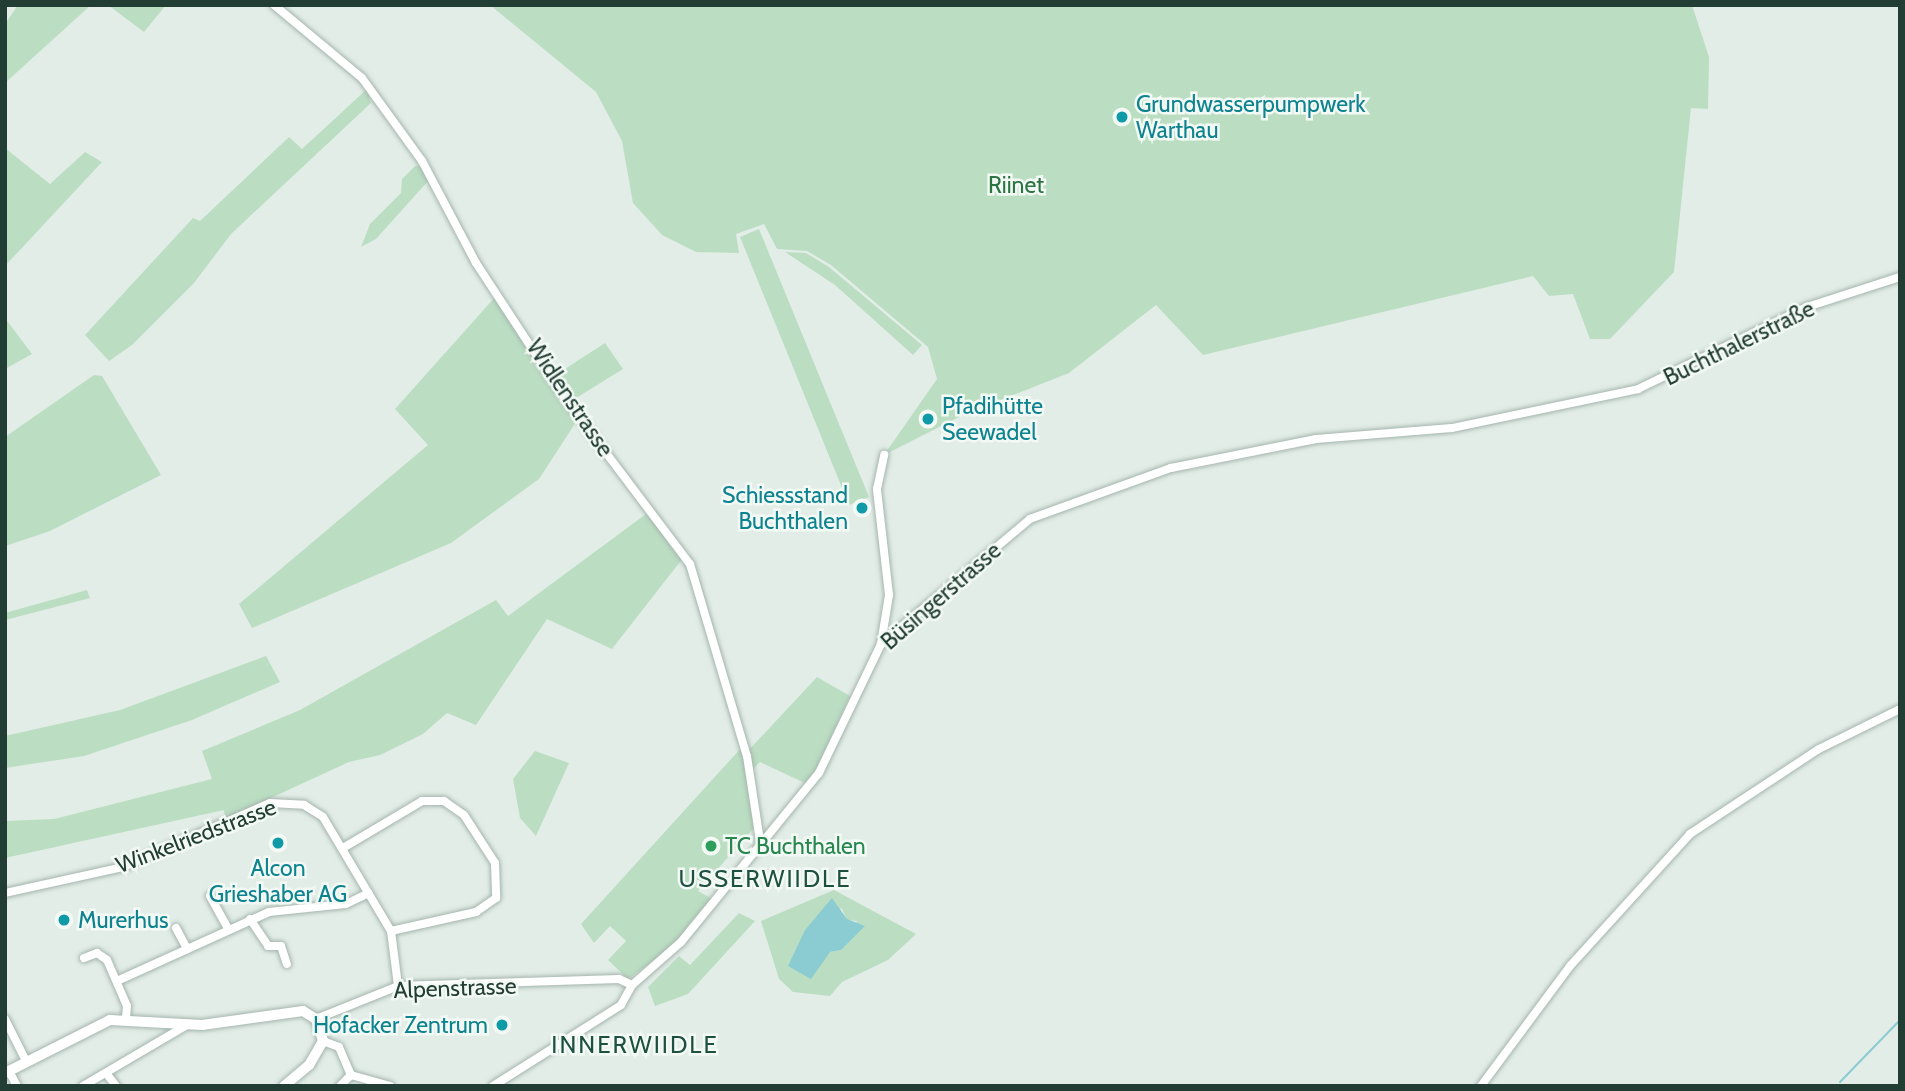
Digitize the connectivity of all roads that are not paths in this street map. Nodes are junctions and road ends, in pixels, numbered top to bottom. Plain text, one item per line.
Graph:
1 (274, 5) edge
2 (1900, 276) edge
3 (1452, 428) joint
4 (884, 455) dead end
5 (881, 644) junction
6 (1900, 709) edge
7 (761, 847) junction
8 (343, 848) junction
9 (5, 893) edge
10 (369, 893) junction
11 (210, 896) dead end
12 (250, 919) junction
13 (176, 928) dead end
14 (228, 929) junction
15 (391, 931) junction
16 (187, 949) junction
17 (84, 958) dead end
18 (286, 964) dead end
19 (117, 981) junction
20 (632, 985) junction
21 (398, 986) junction
22 (127, 1018) junction
23 (316, 1018) junction
24 (5, 1019) edge
25 (187, 1025) junction
26 (8, 1033) edge
27 (323, 1041) junction
28 (26, 1061) junction
29 (7, 1072) edge
30 (106, 1073) junction
31 (351, 1075) junction
32 (17, 1086) edge
33 (83, 1086) edge
34 (116, 1086) edge
35 (284, 1086) edge
36 (340, 1086) edge
37 (390, 1086) edge
38 (493, 1086) edge
39 (1481, 1086) edge

1 - 7 street, Widlenstrasse
2 - 3 street, Buchthalerstraße
3 - 5 street, Büsingerstrasse
4 - 5 street
5 - 7 street, Büsingerstrasse
6 - 39 street
7 - 20 street, Büsingerstrasse
8 - 9 street, Winkelriedstrasse
8 - 10 street, Winkelriedstrasse
8 - 15 street
10 - 12 street
10 - 15 street, Winkelriedstrasse
11 - 14 street
12 - 14 street
12 - 18 street
13 - 16 street
14 - 16 street
15 - 21 street, Winkelriedstrasse
16 - 19 street
17 - 19 street
19 - 22 street
20 - 21 street, Alpenstrasse
20 - 38 street, Büsingerstrasse
21 - 23 street, Alpenstrasse
22 - 25 street
22 - 28 street
23 - 25 street
23 - 27 street
24 - 26 street
25 - 30 street
26 - 28 street
27 - 31 street
27 - 35 street
28 - 29 street
29 - 32 street
30 - 33 street
30 - 34 street
31 - 36 street
31 - 37 street

